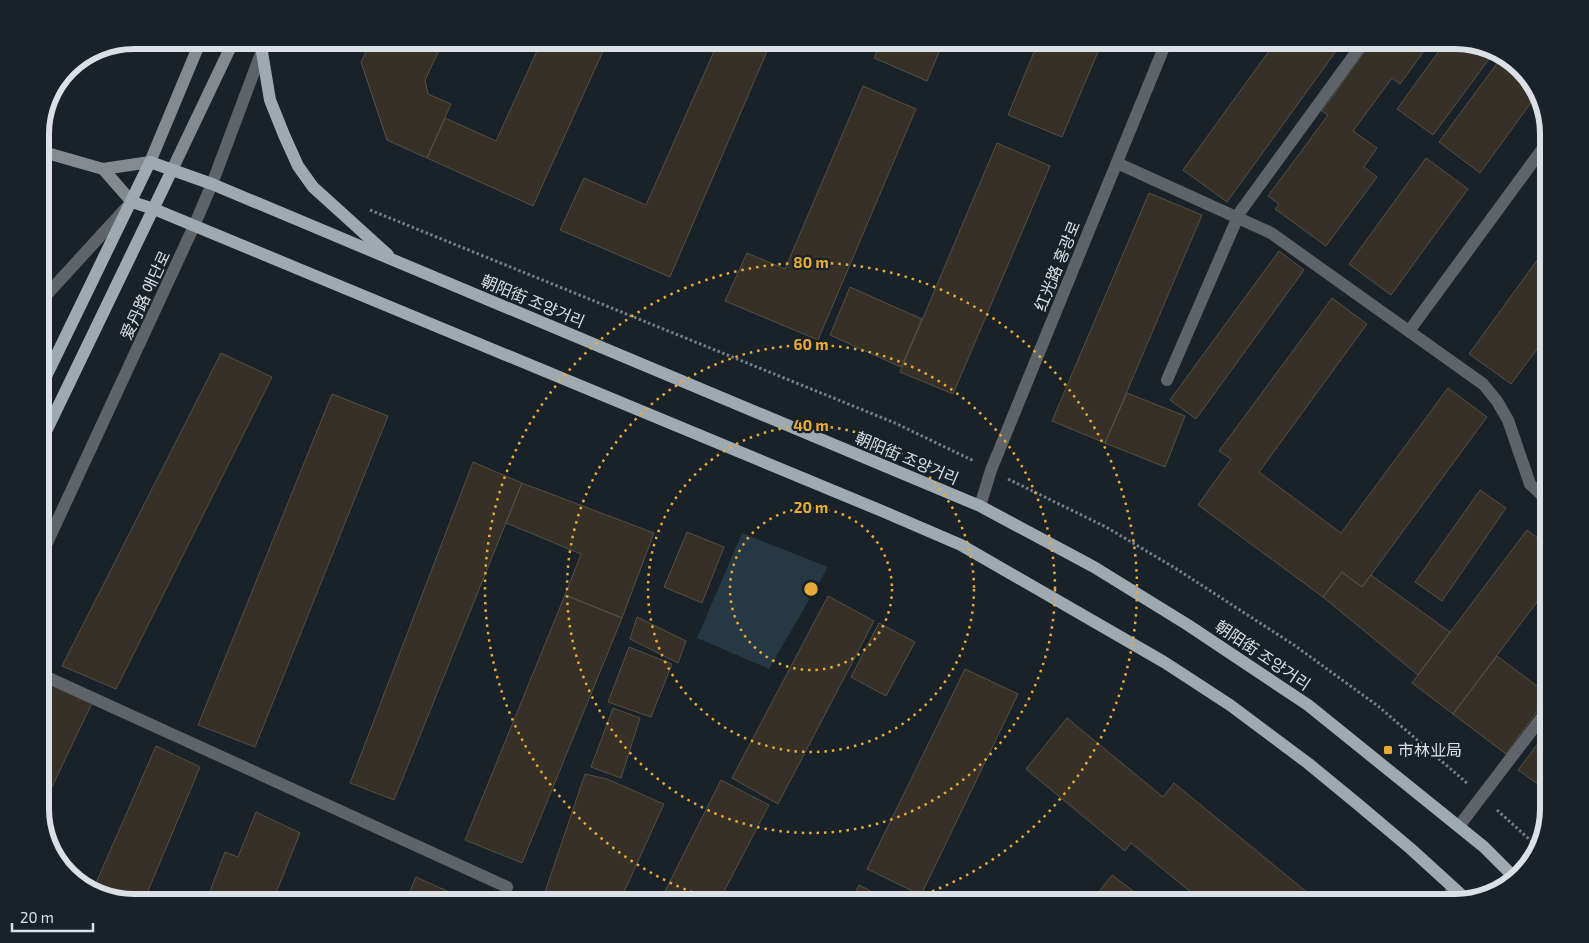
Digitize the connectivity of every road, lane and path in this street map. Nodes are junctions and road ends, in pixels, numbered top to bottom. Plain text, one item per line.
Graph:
1 (197, 49) edge
2 (230, 49) edge
3 (261, 49) edge
4 (264, 49) edge
5 (1163, 49) edge
6 (1358, 49) edge
7 (1540, 152) edge
8 (49, 154) edge
9 (150, 162) junction
10 (1117, 163) junction
11 (103, 169) junction
12 (172, 170) junction
13 (212, 184) junction
14 (132, 202) junction
15 (154, 209) junction
16 (1237, 218) junction
17 (194, 226) junction
18 (395, 262) junction
19 (49, 292) edge
20 (1409, 331) junction
21 (49, 371) edge
22 (1167, 380) dead end
23 (49, 425) edge
24 (1540, 493) edge
25 (980, 506) junction
26 (49, 539) edge
27 (49, 678) edge
28 (1540, 720) edge
29 (1458, 826) junction
30 (1510, 874) edge
31 (506, 886) dead end
32 (1454, 888) junction
33 (1450, 894) edge
34 (1460, 894) edge

1 - 9 main road
2 - 12 main road, 爱丹路 애단로
3 - 13 street, 爱丹路 애단로
4 - 18 main road
5 - 10 street, 红光路 홍광로
6 - 16 street
7 - 20 street
8 - 11 main road, 朝阳街 조양거리
9 - 11 main road, 朝阳街 조양거리
9 - 12 main road, 朝阳街 조양거리
9 - 14 main road
10 - 16 street
10 - 25 street, 红光路 홍광로
11 - 14 main road
12 - 13 main road, 朝阳街 조양거리
12 - 15 main road, 爱丹路 애단로
13 - 17 street, 爱丹路 애단로
13 - 18 main road, 朝阳街 조양거리
14 - 15 main road
14 - 19 street
14 - 21 main road
15 - 17 main road
15 - 23 main road, 爱丹路 애단로
16 - 20 street
16 - 22 street
17 - 26 street, 爱丹路 애단로
17 - 32 main road
18 - 25 main road, 朝阳街 조양거리
20 - 24 street
25 - 29 main road, 朝阳街 조양거리
27 - 31 street
28 - 29 street
29 - 30 main road, 朝阳街 조양거리
32 - 33 street
32 - 34 main road

